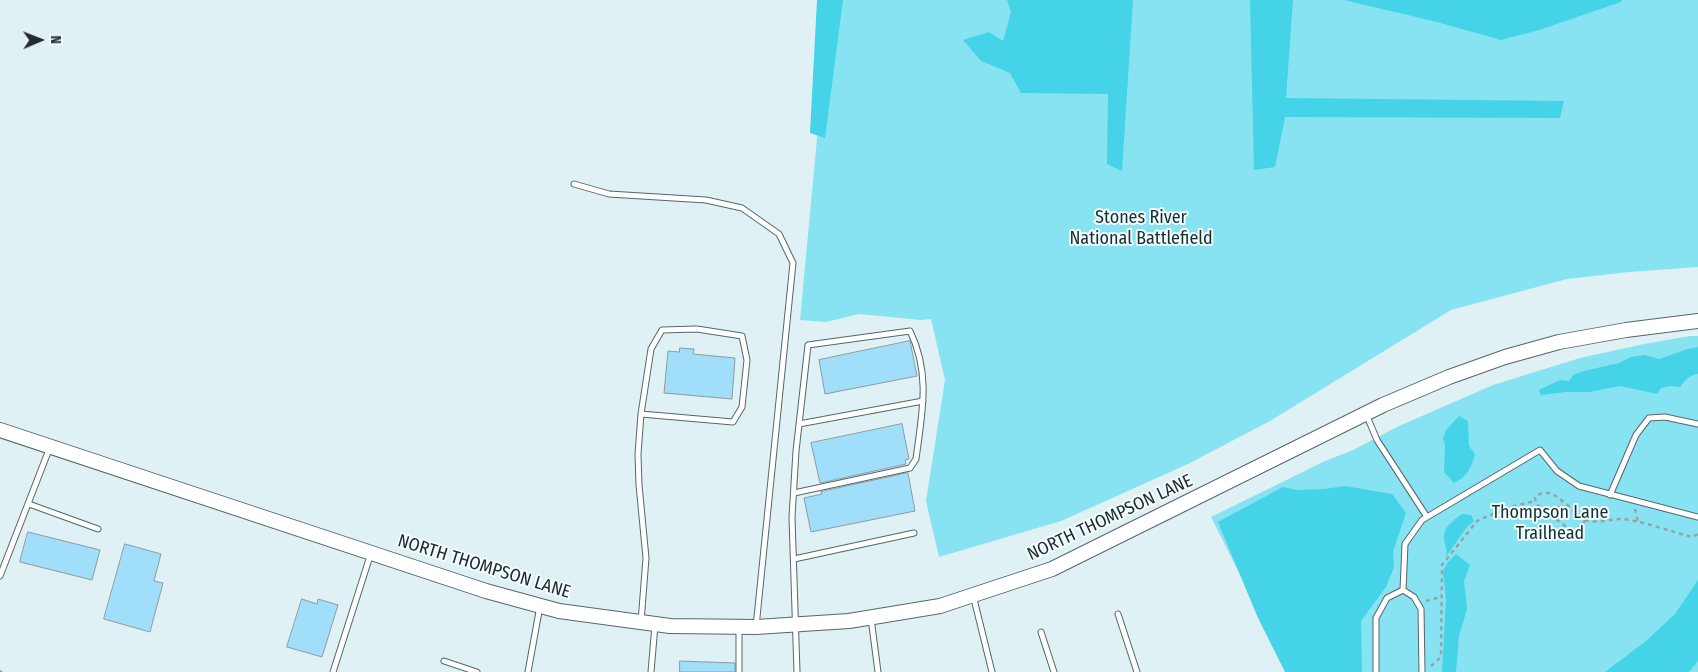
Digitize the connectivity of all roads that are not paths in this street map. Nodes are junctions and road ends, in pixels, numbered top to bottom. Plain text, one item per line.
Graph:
1 (574, 184) dead end
2 (1698, 321) edge
3 (923, 400) junction
4 (640, 414) junction
5 (1366, 414) junction
6 (799, 424) junction
7 (1698, 424) edge
8 (0, 430) edge
9 (50, 446) junction
10 (794, 493) junction
11 (1610, 495) junction
12 (29, 504) junction
13 (1427, 517) junction
14 (1698, 517) edge
15 (98, 529) dead end
16 (914, 534) dead end
17 (371, 553) junction
18 (794, 559) junction
19 (0, 576) edge
20 (1403, 590) junction
21 (973, 595) junction
22 (540, 606) junction
23 (1118, 614) dead end
24 (871, 617) junction
25 (648, 623) junction
26 (796, 625) junction
27 (739, 627) junction
28 (756, 627) junction
29 (1041, 632) dead end
30 (444, 661) dead end
31 (333, 672) edge
32 (477, 672) edge
33 (528, 672) edge
34 (651, 672) edge
35 (738, 672) edge
36 (797, 672) edge
37 (878, 672) edge
38 (992, 672) edge
39 (1054, 672) edge
40 (1137, 672) edge
41 (1376, 672) edge
42 (1422, 672) edge

1 - 28 lane
2 - 5 main road, NORTH THOMPSON LANE
3 - 6 lane
3 - 6 lane
3 - 10 lane
4 - 4 lane
4 - 25 lane
5 - 13 lane
5 - 21 main road, NORTH THOMPSON LANE
6 - 10 lane
7 - 11 lane
8 - 9 main road, NORTH THOMPSON LANE
9 - 12 lane
9 - 17 main road, NORTH THOMPSON LANE
10 - 18 lane
11 - 13 lane
11 - 14 lane
12 - 15 lane
12 - 19 lane
13 - 20 lane
16 - 18 lane
17 - 22 main road, NORTH THOMPSON LANE
17 - 31 lane
18 - 26 lane
20 - 41 lane
20 - 42 lane
21 - 24 main road, NORTH THOMPSON LANE
21 - 38 lane
22 - 25 main road, NORTH THOMPSON LANE
22 - 33 lane
23 - 40 lane
24 - 26 main road, NORTH THOMPSON LANE
24 - 37 lane
25 - 27 main road, NORTH THOMPSON LANE
25 - 34 lane
26 - 28 main road, NORTH THOMPSON LANE
26 - 36 lane
27 - 28 main road, NORTH THOMPSON LANE
27 - 35 lane
29 - 39 lane
30 - 32 lane

